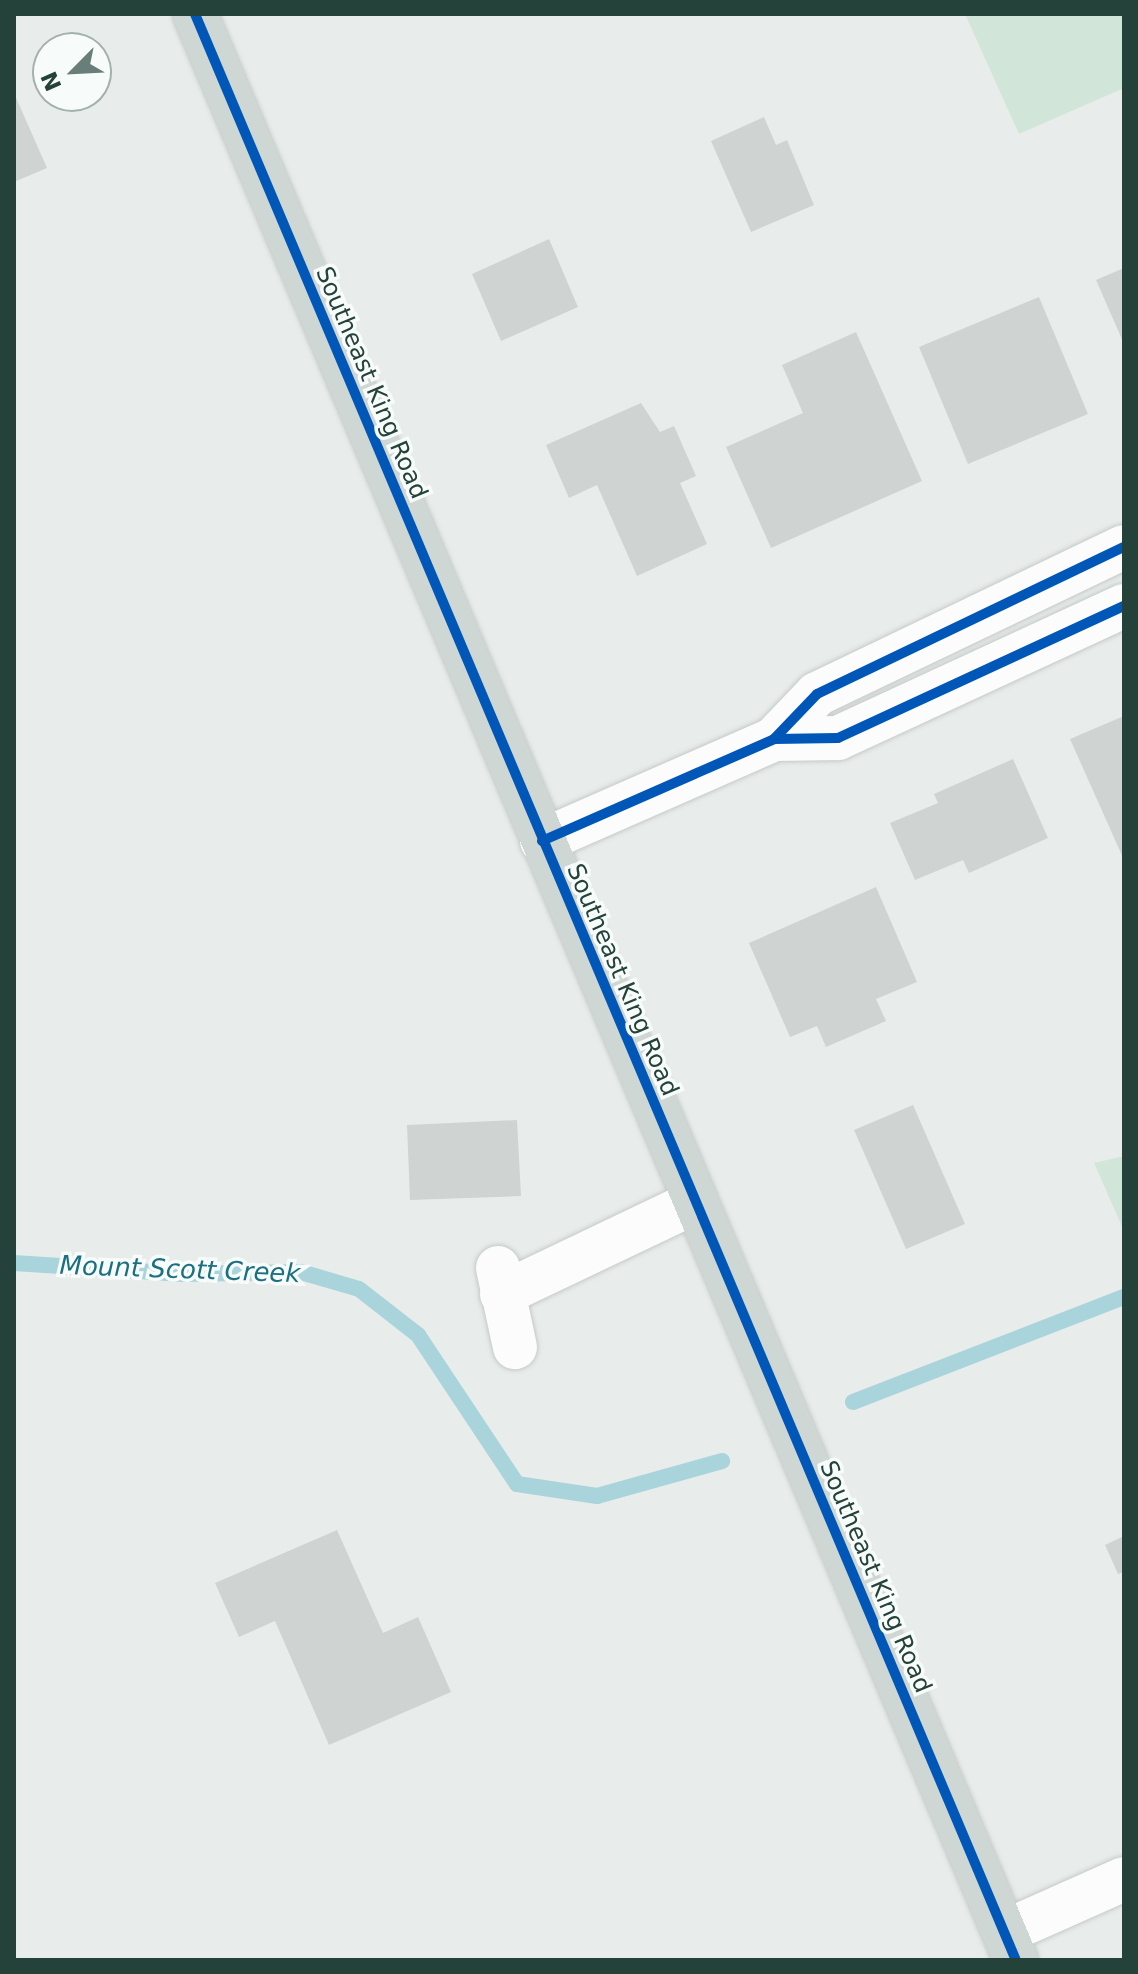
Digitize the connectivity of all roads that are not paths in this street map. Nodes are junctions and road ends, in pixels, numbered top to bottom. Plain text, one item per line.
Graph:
1 (195, 14) edge
2 (1124, 547) edge
3 (1124, 606) edge
4 (774, 739) junction
5 (542, 841) junction
6 (695, 1202) junction
7 (515, 1347) dead end
8 (1124, 1879) edge
9 (1010, 1946) edge

1 - 5 main road, Southeast King Road
2 - 4 street
3 - 4 street
4 - 5 street
5 - 6 main road, Southeast King Road
6 - 7 street
6 - 9 main road, Southeast King Road
8 - 9 street

